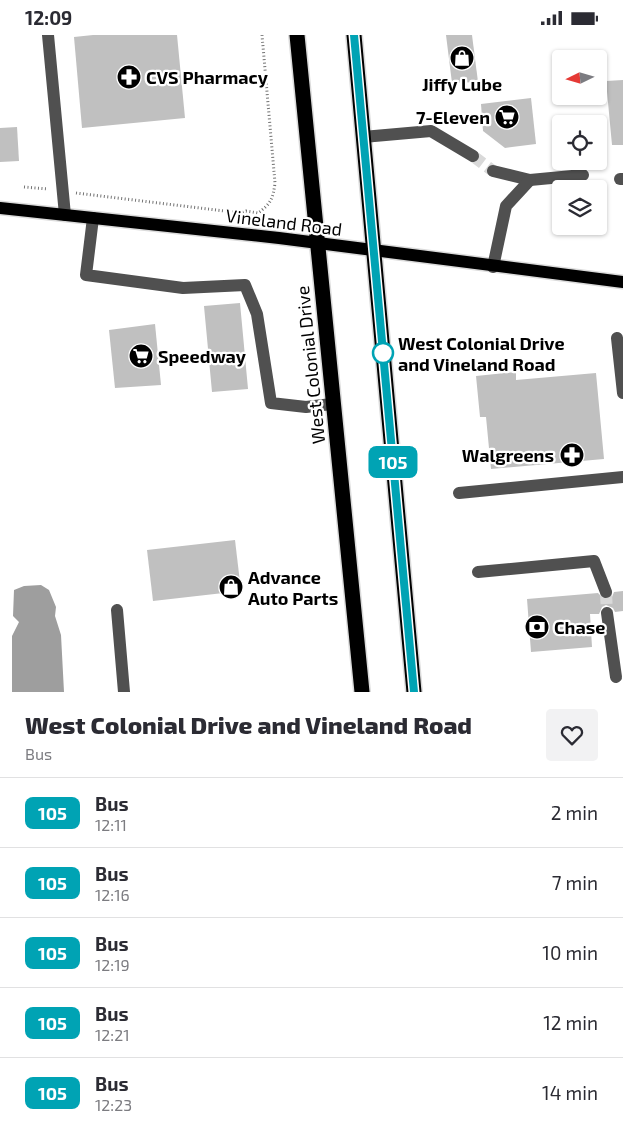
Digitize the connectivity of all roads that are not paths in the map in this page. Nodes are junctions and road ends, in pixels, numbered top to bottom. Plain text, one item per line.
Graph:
1 (48, 35) edge
2 (297, 35) edge
3 (354, 35) edge
4 (363, 137) junction
5 (473, 156) tunnel mouth
6 (493, 171) tunnel mouth
7 (582, 175) dead end
8 (530, 180) junction
9 (0, 208) edge
10 (65, 215) junction
11 (93, 218) junction
12 (317, 243) junction
13 (374, 251) junction
14 (494, 267) junction
15 (623, 282) edge
16 (617, 338) dead end
17 (623, 393) edge
18 (332, 404) junction
19 (623, 477) edge
20 (459, 493) dead end
21 (478, 572) dead end
22 (606, 592) tunnel mouth
23 (116, 610) dead end
24 (607, 613) tunnel mouth
25 (616, 677) dead end
26 (124, 692) edge
27 (362, 692) edge
28 (414, 692) edge

1 - 10 street
2 - 12 highway, West Colonial Drive
3 - 4 highway
4 - 5 street
4 - 13 highway
6 - 8 street
7 - 8 street
8 - 14 street
9 - 10 main road, Vineland Road
10 - 11 main road, Vineland Road
11 - 12 main road, Vineland Road
11 - 18 street
12 - 13 main road, Vineland Road
12 - 18 highway, West Colonial Drive
13 - 14 main road, Vineland Road
13 - 28 highway
14 - 15 main road, Vineland Road
16 - 17 street
18 - 27 highway, West Colonial Drive
19 - 20 street
21 - 22 street
23 - 26 street
24 - 25 street

